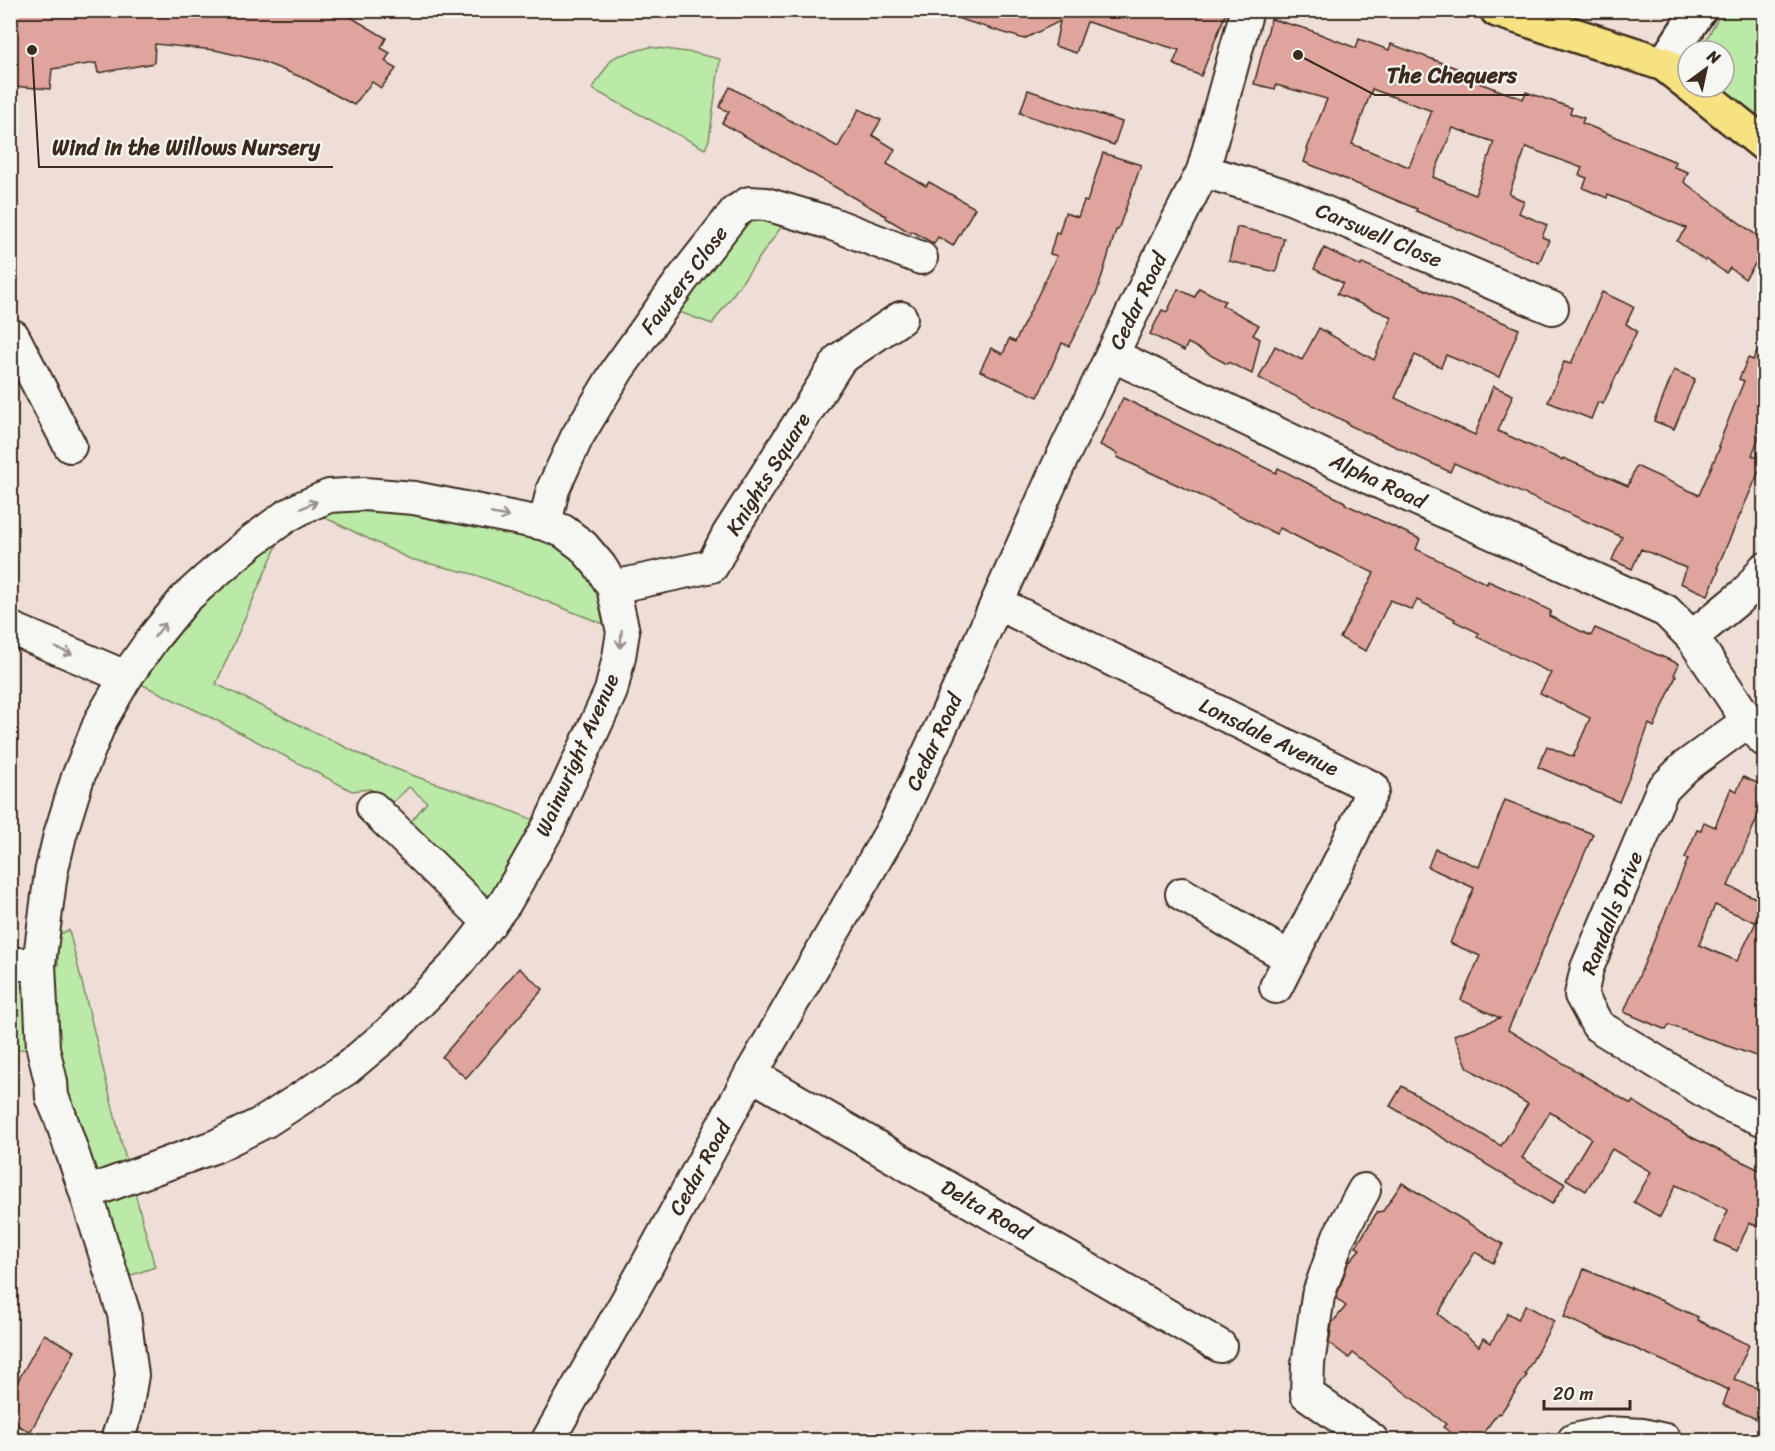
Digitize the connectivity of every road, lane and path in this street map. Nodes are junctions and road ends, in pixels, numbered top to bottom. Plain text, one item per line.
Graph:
1 (1247, 10) edge
2 (1497, 10) edge
3 (1699, 10) edge
4 (1688, 39) edge
5 (1676, 73) edge
6 (1708, 99) edge
7 (1764, 144) edge
8 (1203, 171) junction
9 (921, 258) dead end
10 (1552, 308) dead end
11 (901, 318) dead end
12 (10, 337) edge
13 (1112, 355) junction
14 (70, 446) dead end
15 (545, 524) junction
16 (1764, 569) edge
17 (613, 587) junction
18 (997, 603) junction
19 (10, 628) edge
20 (1692, 637) junction
21 (126, 677) junction
22 (1756, 731) edge
23 (373, 808) dead end
24 (1182, 894) dead end
25 (490, 923) junction
26 (1290, 958) junction
27 (25, 964) edge
28 (1276, 987) dead end
29 (752, 1074) junction
30 (1764, 1120) edge
31 (1364, 1190) dead end
32 (86, 1193) junction
33 (1220, 1346) dead end
34 (117, 1440) edge
35 (548, 1440) edge
36 (1372, 1440) edge
37 (1575, 1440) edge
38 (1665, 1440) edge

1 - 8 street, Cedar Road
2 - 5 main road
3 - 4 street
6 - 7 main road
8 - 10 street, Carswell Close
8 - 13 street, Cedar Road
9 - 15 street, Fawters Close
11 - 17 street, Knights Square
12 - 14 street
13 - 18 street, Cedar Road
13 - 20 street, Alpha Road
15 - 17 street, Wainwright Avenue
21 -> 15 street, Wainwright Avenue
16 - 20 street
17 -> 25 street, Wainwright Avenue
18 - 26 street, Lonsdale Avenue
18 - 29 street, Cedar Road
19 -> 21 street
20 - 22 street, Alpha Road
21 - 27 street, Wainwright Avenue
22 - 30 street, Randalls Drive
23 - 25 street
24 - 26 street
25 - 32 street, Wainwright Avenue
26 - 28 street, Lonsdale Avenue
27 - 32 street, Wainwright Avenue
29 - 33 street, Delta Road
29 - 35 street, Cedar Road
31 - 36 street
32 - 34 street, Wainwright Avenue
37 - 38 street

